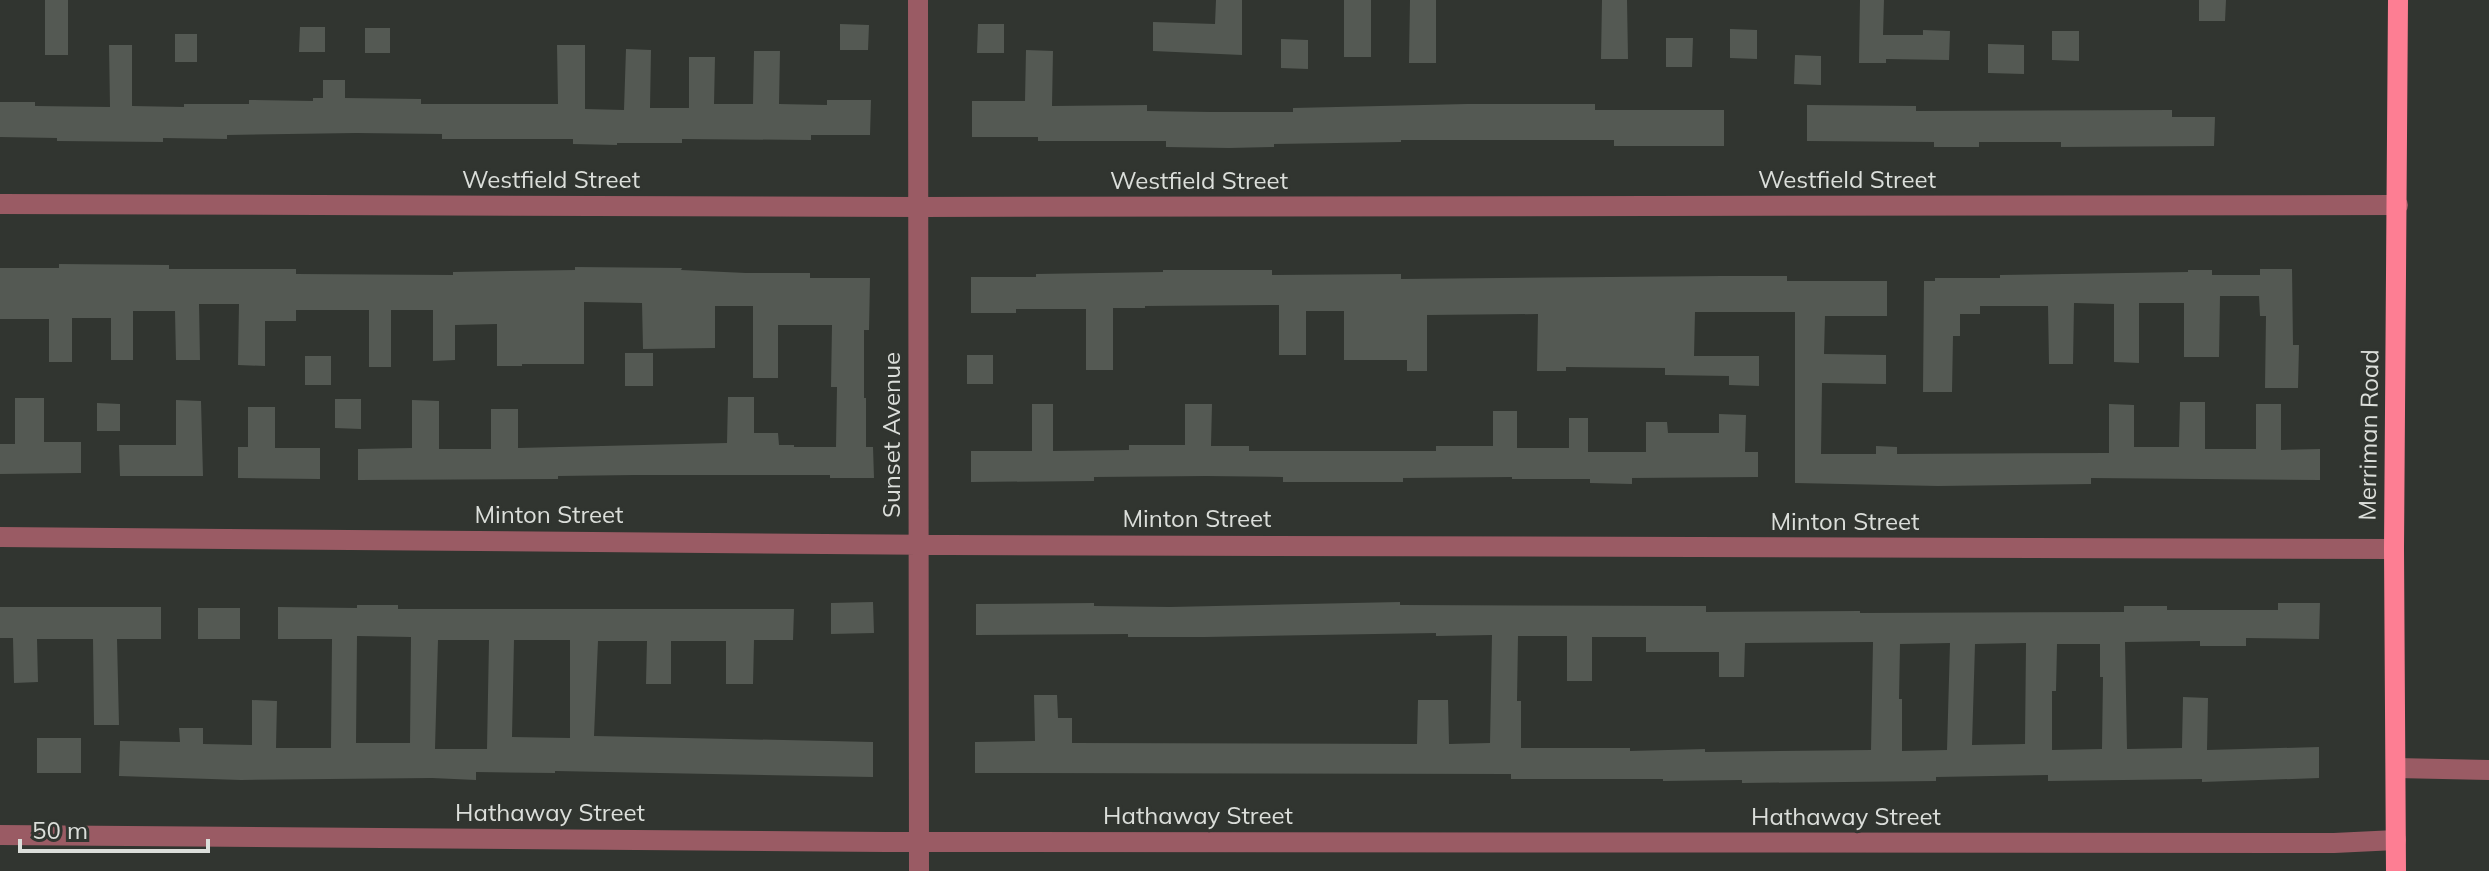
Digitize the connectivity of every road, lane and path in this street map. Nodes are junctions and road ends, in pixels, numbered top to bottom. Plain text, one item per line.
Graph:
1 (918, 0) edge
2 (2398, 0) edge
3 (0, 204) edge
4 (2398, 205) junction
5 (919, 207) junction
6 (0, 537) edge
7 (917, 544) junction
8 (2394, 549) junction
9 (2396, 768) junction
10 (2489, 770) edge
11 (0, 835) edge
12 (2396, 840) junction
13 (919, 841) junction
14 (919, 871) edge
15 (2396, 871) edge

1 - 5 street, Sunset Avenue
2 - 4 main road, Merriman Road
3 - 5 street, Westfield Street
4 - 5 street, Westfield Street
4 - 8 main road, Merriman Road
5 - 7 street, Sunset Avenue
6 - 7 street, Minton Street
7 - 8 street, Minton Street
7 - 13 street, Sunset Avenue
8 - 9 main road, Merriman Road
9 - 10 street
9 - 12 main road, Merriman Road
11 - 13 street, Hathaway Street
12 - 13 street, Hathaway Street
12 - 15 main road, Merriman Road
13 - 14 street, Sunset Avenue

